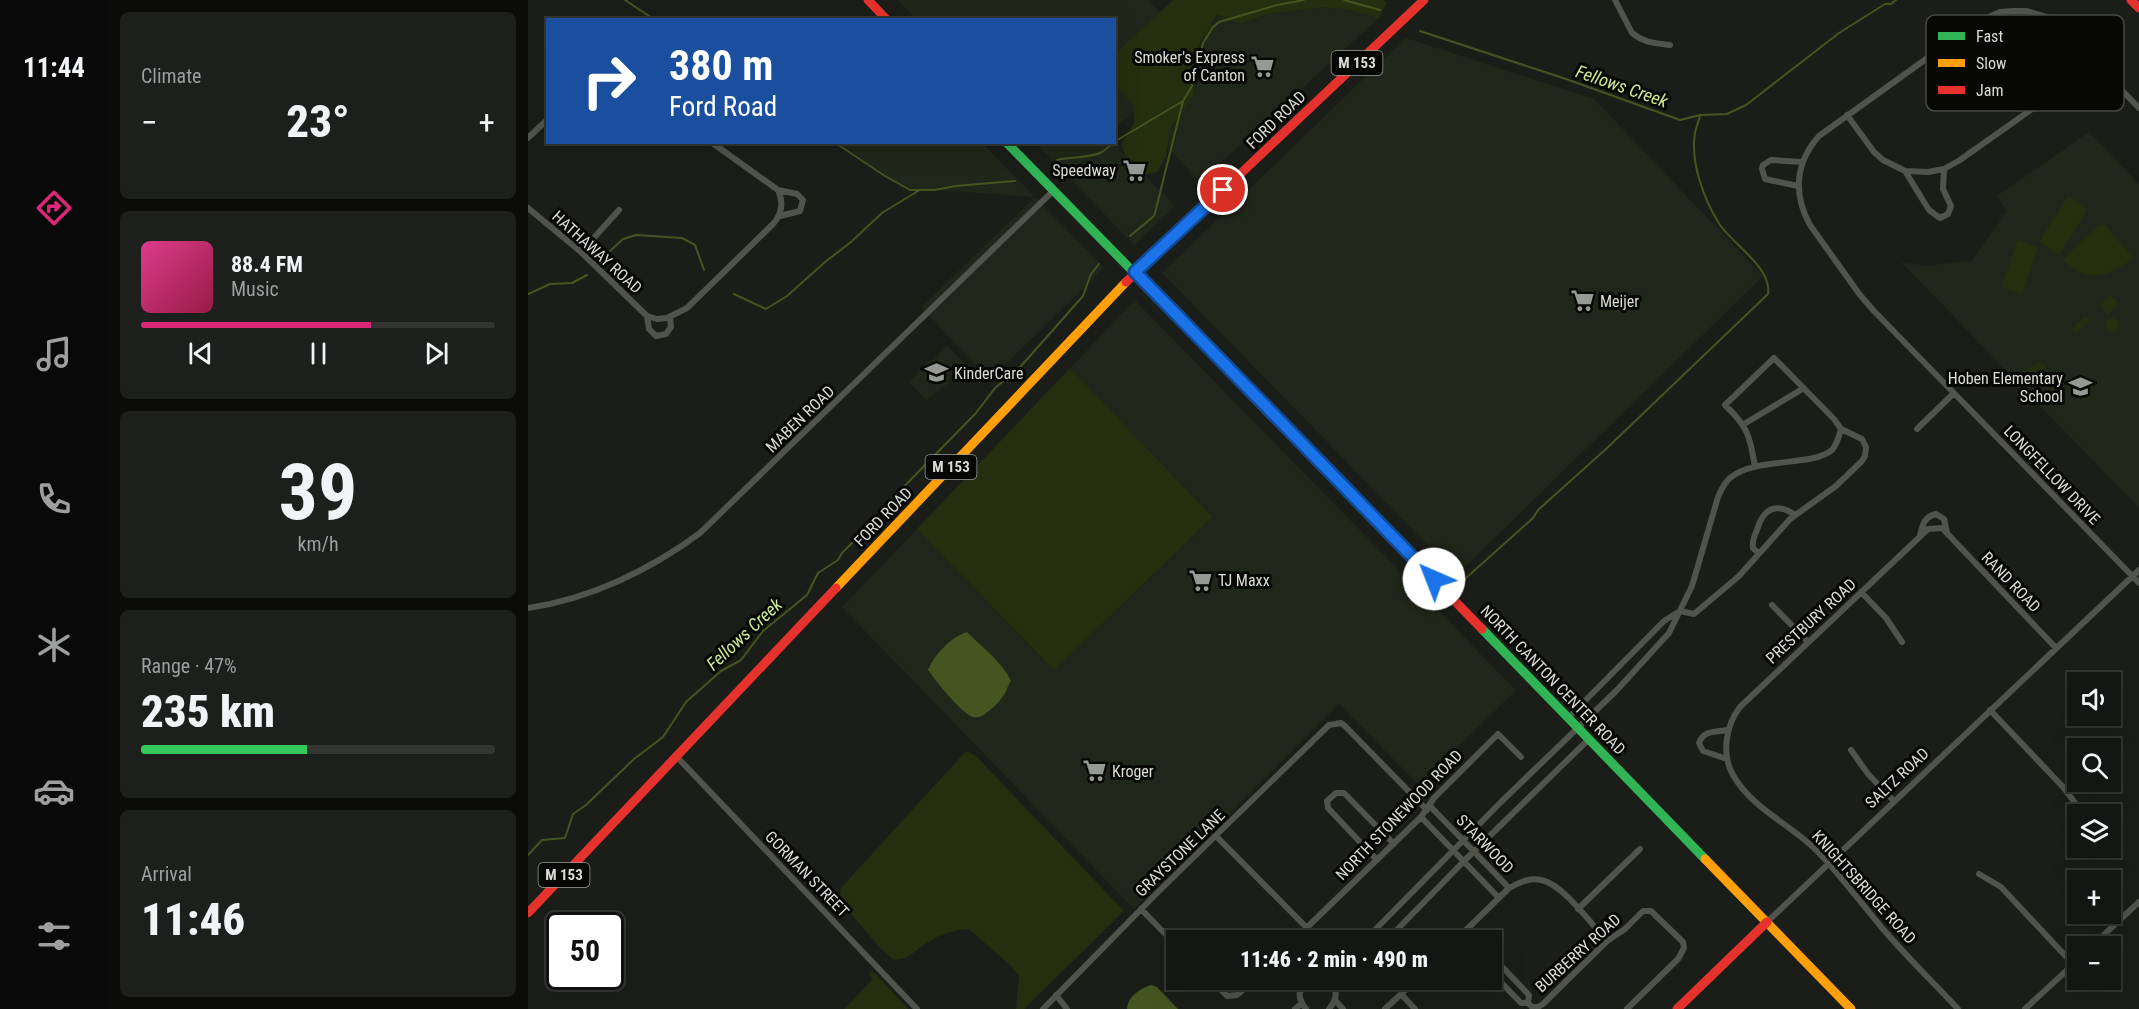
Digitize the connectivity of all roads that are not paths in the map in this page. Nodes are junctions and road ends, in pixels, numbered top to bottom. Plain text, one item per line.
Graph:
1 (868, 0) edge
2 (1424, 0) edge
3 (1615, 0) edge
4 (2131, 0) edge
5 (2139, 8) edge
6 (1993, 15) edge
7 (2038, 15) edge
8 (884, 18) edge
9 (1670, 45) dead end
10 (1926, 59) edge
11 (2124, 93) edge
12 (2139, 108) edge
13 (2029, 111) edge
14 (1847, 115) junction
15 (546, 121) edge
16 (528, 138) edge
17 (714, 144) edge
18 (1008, 144) edge
19 (1802, 162) junction
20 (1944, 169) junction
21 (1905, 171) junction
22 (1798, 186) junction
23 (778, 190) junction
24 (1053, 191) junction
25 (528, 208) edge
26 (619, 210) dead end
27 (780, 216) junction
28 (581, 252) junction
29 (1135, 272) junction
30 (647, 316) junction
31 (670, 317) junction
32 (1804, 388) junction
33 (1954, 393) junction
34 (1743, 424) junction
35 (1840, 429) junction
36 (1917, 429) dead end
37 (1755, 467) junction
38 (1936, 514) joint
39 (1796, 515) junction
40 (1935, 527) joint
41 (1947, 534) junction
42 (1920, 535) junction
43 (1758, 553) junction
44 (2139, 570) edge
45 (2132, 576) junction
46 (2139, 583) edge
47 (1862, 592) junction
48 (1772, 605) dead end
49 (528, 608) edge
50 (1680, 611) junction
51 (1808, 642) junction
52 (1902, 642) dead end
53 (1642, 644) junction
54 (2056, 648) junction
55 (1652, 653) junction
56 (1595, 692) junction
57 (1605, 702) junction
58 (1990, 710) junction
59 (1568, 718) junction
60 (1341, 723) joint
61 (1578, 728) junction
62 (1727, 730) junction
63 (1589, 739) junction
64 (1851, 750) dead end
65 (1521, 757) dead end
66 (677, 758) junction
67 (1727, 759) junction
68 (1522, 782) junction
69 (1532, 793) junction
70 (1894, 801) junction
71 (2076, 804) edge
72 (1428, 808) junction
73 (1421, 817) junction
74 (1216, 836) junction
75 (1464, 840) junction
76 (1394, 844) junction
77 (1640, 849) dead end
78 (1453, 850) junction
79 (1474, 851) junction
80 (1377, 860) junction
81 (1464, 861) junction
82 (1828, 864) junction
83 (1979, 874) dead end
84 (1509, 888) junction
85 (1499, 898) junction
86 (2139, 902) edge
87 (1141, 909) junction
88 (1578, 909) junction
89 (528, 913) edge
90 (1767, 922) junction
91 (1307, 928) joint
92 (1375, 930) edge
93 (1397, 930) edge
94 (1469, 930) edge
95 (1166, 935) edge
96 (2103, 936) edge
97 (1607, 941) junction
98 (2067, 954) edge
99 (1502, 966) edge
100 (2067, 970) edge
101 (1502, 983) edge
102 (1221, 990) edge
103 (1243, 990) edge
104 (1302, 990) edge
105 (1405, 990) edge
106 (1335, 991) edge
107 (1401, 994) junction
108 (1056, 995) junction
109 (1335, 1000) junction
110 (1530, 1005) junction
111 (1304, 1006) edge
112 (917, 1009) edge
113 (1043, 1009) edge
114 (1067, 1009) edge
115 (1295, 1009) edge
116 (1329, 1009) edge
117 (1343, 1009) edge
118 (1385, 1009) edge
119 (1415, 1009) edge
120 (1627, 1009) edge
121 (1677, 1009) edge
122 (1851, 1009) edge
123 (1958, 1009) edge
124 (2025, 1009) edge

1 - 8 main road
2 - 29 main road, FORD ROAD / M 153
3 - 9 street
4 - 5 main road
6 - 7 street
10 - 14 street
11 - 12 street
13 - 20 street
14 - 19 street
14 - 21 street
15 - 16 street
17 - 23 street
18 - 24 main road, NORTH CANTON CENTER ROAD
19 - 22 street
19 - 22 street
20 - 21 street
20 - 21 street
22 - 33 street, LONGFELLOW DRIVE
23 - 27 street
23 - 27 street, HATHAWAY ROAD
24 - 29 main road, NORTH CANTON CENTER ROAD
24 - 49 street, MABEN ROAD
25 - 28 street, HATHAWAY ROAD
26 - 28 street
27 - 31 street, HATHAWAY ROAD
28 - 30 street, HATHAWAY ROAD
29 - 59 main road, NORTH CANTON CENTER ROAD
29 - 66 main road, FORD ROAD / M 153
30 - 31 street, HATHAWAY ROAD
30 - 31 street, HATHAWAY ROAD
32 - 34 street
32 - 34 street
32 - 35 street
33 - 36 street
33 - 45 street, LONGFELLOW DRIVE
34 - 37 street
35 - 37 street
35 - 39 street
37 - 50 street
38 - 41 street, RAND ROAD
38 - 42 street, PRESTBURY ROAD
39 - 43 street
39 - 43 street
40 - 41 street, RAND ROAD
40 - 42 street, PRESTBURY ROAD
41 - 54 street, RAND ROAD
42 - 47 street, PRESTBURY ROAD
43 - 50 street
44 - 45 street, SALTZ ROAD
45 - 46 street, LONGFELLOW DRIVE
45 - 54 street, SALTZ ROAD
47 - 51 street, PRESTBURY ROAD
47 - 52 street
48 - 51 street
50 - 53 street
50 - 55 street
51 - 62 street, PRESTBURY ROAD
53 - 55 street
53 - 56 street
54 - 58 street, SALTZ ROAD
55 - 57 street
56 - 57 street
56 - 59 street
57 - 61 street
58 - 70 street, SALTZ ROAD
58 - 71 street
59 - 61 main road, NORTH CANTON CENTER ROAD
60 - 72 street, STARWOOD
60 - 74 street, GRAYSTONE LANE
61 - 63 main road, NORTH CANTON CENTER ROAD
61 - 68 street
62 - 67 street
62 - 67 street
63 - 69 street
63 - 90 main road, NORTH CANTON CENTER ROAD
64 - 70 street
65 - 72 street, NORTH STONEWOOD ROAD
66 - 89 main road, FORD ROAD / M 153
66 - 112 street, GORMAN STREET
67 - 82 street, KNIGHTSBRIDGE ROAD
68 - 69 street
68 - 75 street
69 - 79 street
70 - 82 street, SALTZ ROAD
72 - 73 street, NORTH STONEWOOD ROAD
72 - 75 street, STARWOOD
73 - 76 street, NORTH STONEWOOD ROAD
73 - 78 street, STARWOOD
74 - 87 street, GRAYSTONE LANE
74 - 91 street
75 - 78 street
75 - 79 street, STARWOOD
76 - 80 street, NORTH STONEWOOD ROAD
76 - 80 street
77 - 88 street
78 - 81 street, STARWOOD
78 - 92 street
79 - 81 street
79 - 84 street, STARWOOD
80 - 91 street, NORTH STONEWOOD ROAD
81 - 85 street, STARWOOD
81 - 93 street
82 - 90 street, SALTZ ROAD
82 - 123 street, KNIGHTSBRIDGE ROAD
83 - 98 street
84 - 85 street
84 - 88 street, STARWOOD
85 - 94 street
86 - 96 street
87 - 95 street
87 - 108 street, GRAYSTONE LANE
88 - 97 street, STARWOOD
90 - 121 main road, SALTZ ROAD
90 - 122 main road, NORTH CANTON CENTER ROAD
97 - 110 street, BURBERRY ROAD
97 - 120 street, BURBERRY ROAD
99 - 110 street
100 - 124 street
101 - 110 street
102 - 103 street
104 - 111 street
105 - 107 street
106 - 109 street
107 - 118 street
107 - 119 street
108 - 113 street, GRAYSTONE LANE
108 - 114 street
109 - 116 street
109 - 117 street
111 - 115 street

